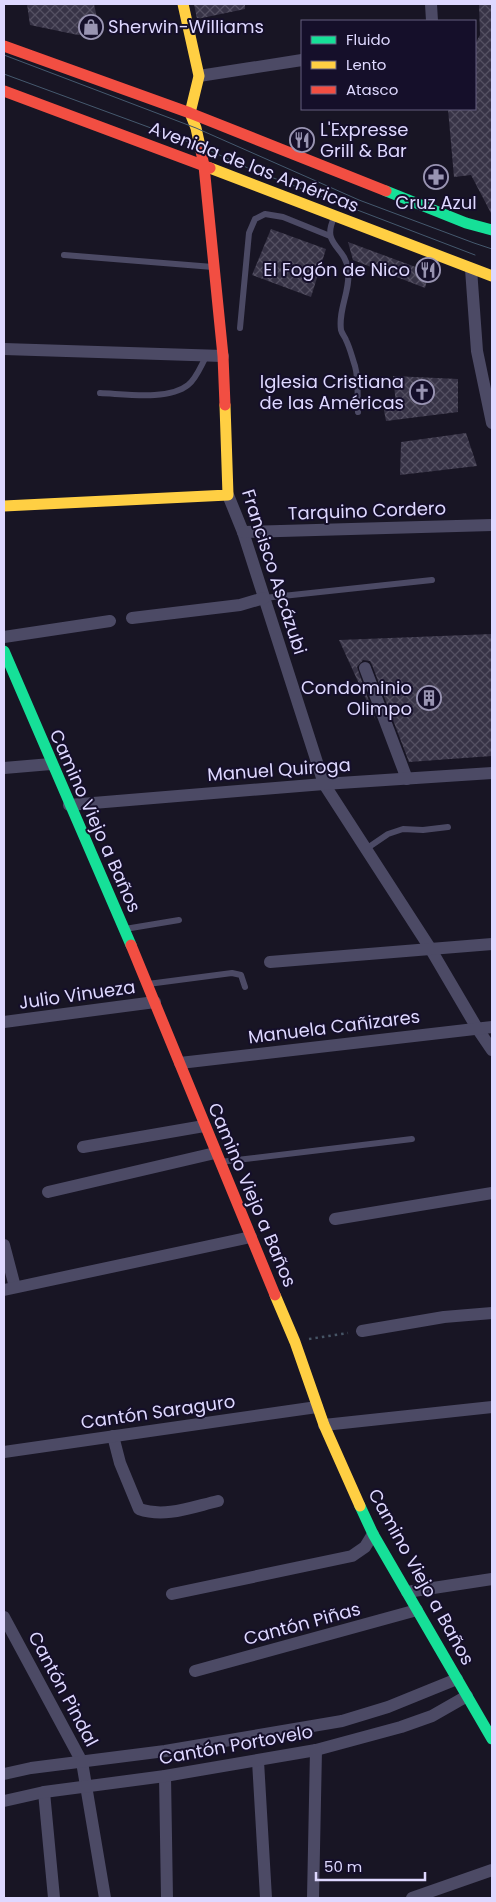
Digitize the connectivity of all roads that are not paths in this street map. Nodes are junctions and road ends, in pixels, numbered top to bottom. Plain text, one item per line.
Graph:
1 (183, 4) edge
2 (431, 4) edge
3 (432, 20) edge
4 (4, 46) edge
5 (301, 60) edge
6 (199, 76) junction
7 (4, 91) edge
8 (190, 113) junction
9 (204, 166) junction
10 (288, 204) junction
11 (335, 216) junction
12 (283, 217) junction
13 (492, 230) edge
14 (330, 236) junction
15 (64, 255) dead end
16 (214, 267) junction
17 (471, 269) junction
18 (492, 276) edge
19 (240, 328) dead end
20 (4, 349) edge
21 (207, 356) junction
22 (223, 356) junction
23 (100, 393) dead end
24 (358, 412) dead end
25 (492, 423) edge
26 (228, 495) junction
27 (4, 506) edge
28 (492, 525) edge
29 (242, 532) junction
30 (432, 580) dead end
31 (264, 598) junction
32 (132, 618) dead end
33 (110, 621) dead end
34 (4, 637) edge
35 (4, 651) edge
36 (365, 668) dead end
37 (51, 764) junction
38 (4, 768) edge
39 (492, 773) edge
40 (407, 779) junction
41 (324, 784) junction
42 (69, 805) junction
43 (448, 826) dead end
44 (366, 849) junction
45 (180, 920) dead end
46 (123, 929) junction
47 (492, 944) edge
48 (430, 948) junction
49 (270, 962) dead end
50 (147, 984) junction
51 (245, 987) dead end
52 (155, 1002) junction
53 (4, 1022) edge
54 (492, 1027) edge
55 (477, 1028) junction
56 (492, 1050) edge
57 (180, 1063) junction
58 (204, 1126) junction
59 (412, 1138) dead end
60 (83, 1147) dead end
61 (217, 1158) junction
62 (48, 1192) dead end
63 (492, 1193) edge
64 (335, 1219) dead end
65 (250, 1237) junction
66 (4, 1245) edge
67 (10, 1289) edge
68 (492, 1313) edge
69 (362, 1330) road end
70 (317, 1407) junction
71 (492, 1407) edge
72 (324, 1425) junction
73 (113, 1436) junction
74 (4, 1452) edge
75 (218, 1501) dead end
76 (374, 1534) junction
77 (492, 1579) edge
78 (407, 1592) junction
79 (172, 1594) dead end
80 (417, 1610) junction
81 (4, 1617) edge
82 (195, 1671) dead end
83 (457, 1679) junction
84 (468, 1696) junction
85 (492, 1739) edge
86 (316, 1750) junction
87 (258, 1761) junction
88 (82, 1762) junction
89 (4, 1774) edge
90 (165, 1776) junction
91 (86, 1787) junction
92 (44, 1792) junction
93 (4, 1801) edge
94 (492, 1870) edge
95 (54, 1898) edge
96 (104, 1898) edge
97 (167, 1898) edge
98 (266, 1898) edge
99 (313, 1898) edge
100 (412, 1898) edge

1 - 6 street
2 - 3 street
4 - 8 street, Avenida de las Américas
5 - 6 street
6 - 8 street
7 - 9 street, Avenida de las Américas
8 - 9 street, Francisco Ascázubi
8 - 13 street, Avenida de las Américas
9 - 10 street, Avenida de las Américas
9 - 16 street, Francisco Ascázubi
10 - 11 street, Avenida de las Américas
10 - 12 lane
11 - 14 lane
11 - 17 street, Avenida de las Américas
12 - 14 lane
12 - 19 lane
14 - 24 lane
15 - 16 lane
16 - 22 street, Francisco Ascázubi
17 - 18 street, Avenida de las Américas
17 - 25 street
20 - 21 street
21 - 22 street
21 - 23 lane
22 - 26 street, Francisco Ascázubi
26 - 27 street
26 - 29 street, Francisco Ascázubi
28 - 29 street, Tarquino Cordero
29 - 31 street, Francisco Ascázubi
30 - 31 lane
31 - 32 street
31 - 41 street, Francisco Ascázubi
33 - 34 street
35 - 37 street, Camino Viejo a Baños
36 - 40 street
37 - 38 street
37 - 42 street, Camino Viejo a Baños
39 - 40 street, Manuel Quiroga
40 - 41 street, Manuel Quiroga
41 - 42 street, Manuel Quiroga
41 - 44 street, Francisco Ascázubi
42 - 46 street, Camino Viejo a Baños
43 - 44 lane
44 - 48 street, Francisco Ascázubi
45 - 46 lane
46 - 50 street, Camino Viejo a Baños
47 - 48 street
48 - 49 street
48 - 55 street, Francisco Ascázubi
50 - 51 lane
50 - 52 street, Camino Viejo a Baños
52 - 53 street, Julio Vinueza
52 - 57 street, Camino Viejo a Baños
54 - 55 street, Manuela Cañizares
55 - 56 street, Francisco Ascázubi
55 - 57 street, Manuela Cañizares
57 - 58 street, Camino Viejo a Baños
58 - 60 street
58 - 61 street, Camino Viejo a Baños
59 - 61 lane
61 - 62 street
61 - 65 street, Camino Viejo a Baños
63 - 64 street
65 - 67 street
65 - 70 street, Camino Viejo a Baños
66 - 67 street
68 - 69 street
70 - 72 street, Camino Viejo a Baños
70 - 73 street, Cantón Saraguro
71 - 72 street
72 - 76 street, Camino Viejo a Baños
73 - 74 street, Cantón Saraguro
73 - 75 street
76 - 78 street, Camino Viejo a Baños
76 - 79 street
77 - 78 street
78 - 80 street, Camino Viejo a Baños
80 - 82 street, Cantón Piñas
80 - 83 street, Camino Viejo a Baños
81 - 88 street, Cantón Pindal
83 - 84 street, Camino Viejo a Baños
83 - 88 street, Cantón Portovelo
84 - 85 street, Camino Viejo a Baños
84 - 86 street, Cantón Portovelo
86 - 87 street, Cantón Portovelo
86 - 99 street
87 - 90 street, Cantón Portovelo
87 - 98 street
88 - 89 street, Cantón Portovelo
88 - 91 street, Cantón Pindal
90 - 91 street, Cantón Portovelo
90 - 97 street
91 - 92 street, Cantón Portovelo
91 - 96 street, Cantón Pindal
92 - 93 street, Cantón Portovelo
92 - 95 street
94 - 100 street

